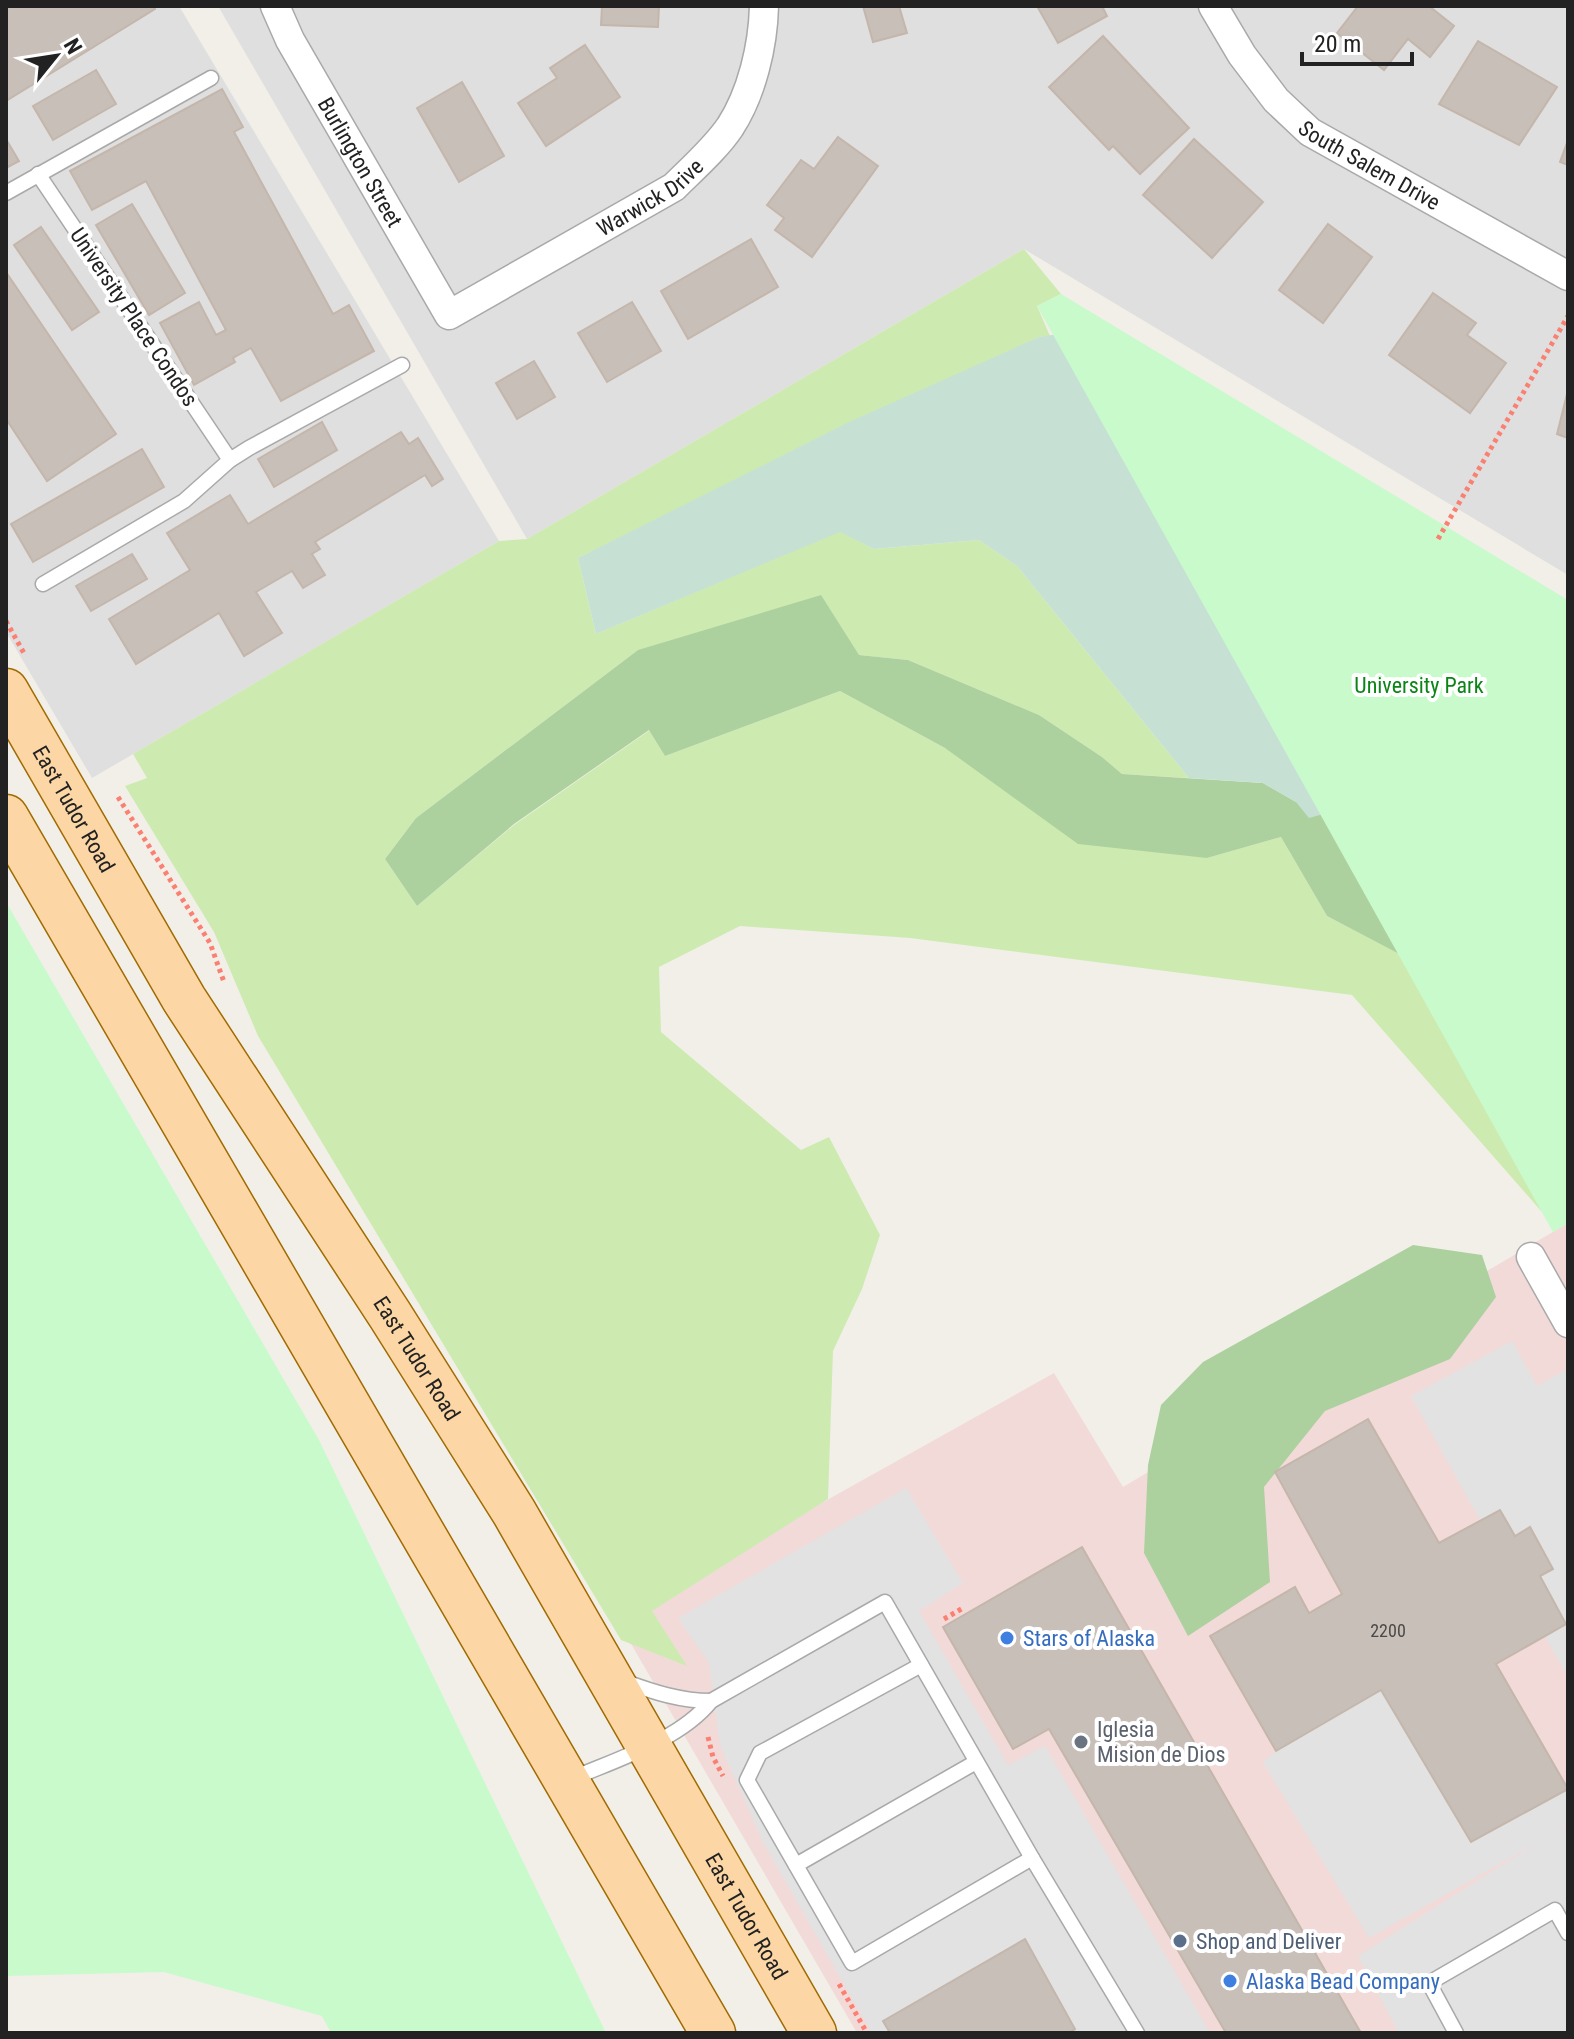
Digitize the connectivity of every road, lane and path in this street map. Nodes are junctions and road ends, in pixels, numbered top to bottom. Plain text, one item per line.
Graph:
1 (275, 6) edge
2 (764, 6) edge
3 (1213, 6) edge
4 (211, 78) dead end
5 (38, 174) junction
6 (6, 193) edge
7 (1568, 276) edge
8 (449, 315) joint
9 (1568, 316) edge
10 (402, 365) dead end
11 (230, 460) junction
12 (1438, 539) dead end
13 (43, 584) dead end
14 (6, 691) edge
15 (6, 817) edge
16 (1531, 1257) dead end
17 (1568, 1323) edge
18 (963, 1608) dead end
19 (944, 1619) dead end
20 (921, 1665) junction
21 (608, 1675) junction
22 (711, 1701) junction
23 (648, 1745) junction
24 (976, 1762) junction
25 (567, 1781) junction
26 (1032, 1858) junction
27 (796, 1865) junction
28 (1568, 1933) edge
29 (713, 2033) edge
30 (814, 2033) edge
31 (1137, 2033) edge
32 (1456, 2033) edge

1 - 8 street, Burlington Street
2 - 8 street, Warwick Drive
3 - 7 street, South Salem Drive
4 - 5 lane
5 - 6 lane
5 - 11 lane, University Place Condos
9 - 12 path
10 - 11 lane
11 - 13 lane
14 - 21 main road, East Tudor Road
15 - 25 main road
16 - 17 street
18 - 19 path
20 - 22 lane
20 - 24 lane
20 - 27 lane
21 - 22 lane
21 - 23 main road, East Tudor Road
22 - 23 lane
23 - 25 lane
23 - 30 main road, East Tudor Road
24 - 26 lane
24 - 27 lane
25 - 29 main road
26 - 27 lane
26 - 31 lane
28 - 32 lane

